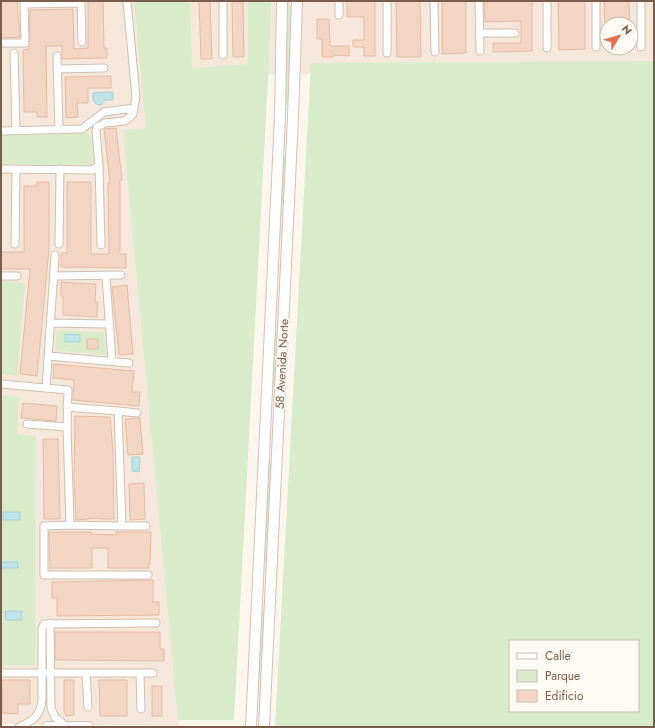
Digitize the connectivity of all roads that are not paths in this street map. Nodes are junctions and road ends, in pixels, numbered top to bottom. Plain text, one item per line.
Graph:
1 (127, 1) edge
2 (223, 1) edge
3 (282, 1) edge
4 (297, 1) edge
5 (339, 1) edge
6 (387, 1) edge
7 (434, 1) edge
8 (479, 1) edge
9 (546, 1) edge
10 (596, 1) edge
11 (641, 1) edge
12 (24, 2) edge
13 (81, 2) edge
14 (338, 15) dead end
15 (480, 33) junction
16 (515, 33) dead end
17 (82, 42) dead end
18 (1, 43) edge
19 (596, 47) dead end
20 (641, 47) dead end
21 (547, 48) dead end
22 (480, 51) dead end
23 (435, 52) dead end
24 (14, 53) dead end
25 (387, 53) dead end
26 (223, 55) dead end
27 (57, 56) dead end
28 (104, 68) dead end
29 (58, 70) junction
30 (134, 108) junction
31 (280, 117) junction
32 (294, 117) junction
33 (59, 130) junction
34 (1, 131) edge
35 (16, 131) junction
36 (99, 165) junction
37 (1, 169) edge
38 (16, 169) junction
39 (60, 169) junction
40 (15, 244) dead end
41 (59, 244) dead end
42 (101, 245) dead end
43 (55, 256) dead end
44 (272, 274) junction
45 (286, 274) junction
46 (121, 275) dead end
47 (1, 276) edge
48 (17, 276) dead end
49 (55, 276) junction
50 (106, 276) junction
51 (51, 323) junction
52 (109, 324) junction
53 (48, 356) junction
54 (112, 361) junction
55 (129, 364) dead end
56 (1, 384) edge
57 (46, 388) junction
58 (67, 407) junction
59 (118, 411) junction
60 (137, 413) dead end
61 (265, 422) junction
62 (280, 423) junction
63 (26, 424) dead end
64 (67, 427) junction
65 (70, 525) junction
66 (122, 526) junction
67 (146, 526) dead end
68 (259, 571) junction
69 (273, 572) junction
70 (148, 575) dead end
71 (156, 623) dead end
72 (50, 624) junction
73 (1, 673) edge
74 (86, 673) junction
75 (140, 673) junction
76 (153, 673) dead end
77 (42, 674) junction
78 (51, 674) junction
79 (42, 701) junction
80 (50, 701) junction
81 (88, 707) dead end
82 (141, 708) dead end
83 (19, 727) edge
84 (47, 727) edge
85 (67, 727) edge
86 (88, 727) edge
87 (251, 727) edge
88 (264, 727) edge

1 - 30 street
2 - 26 street
3 - 31 main road, 58 Avenida Norte
4 - 32 main road, 58 Avenida Norte
5 - 14 street
6 - 25 street
7 - 23 street
8 - 15 street
9 - 21 street
10 - 19 street
11 - 20 street
12 - 13 street
12 - 18 street
13 - 17 street
15 - 16 street
15 - 22 street
24 - 35 street
27 - 29 street
28 - 29 street
29 - 33 street
30 - 33 street
30 - 36 street
31 - 32 main road
31 - 44 main road, 58 Avenida Norte
32 - 45 main road, 58 Avenida Norte
33 - 35 street
34 - 35 street
36 - 39 street
36 - 42 street
37 - 38 street
38 - 39 street
38 - 40 street
39 - 41 street
43 - 49 street
44 - 45 main road
44 - 61 main road, 58 Avenida Norte
45 - 62 main road, 58 Avenida Norte
46 - 50 street
47 - 48 street
49 - 50 street
49 - 51 street
50 - 52 street
51 - 52 street
51 - 53 street
52 - 54 street
53 - 54 street
53 - 57 street
54 - 55 street
56 - 57 street
57 - 58 street
58 - 59 street
58 - 64 street
59 - 60 street
59 - 66 street
61 - 62 main road
61 - 68 main road, 58 Avenida Norte
62 - 69 main road, 58 Avenida Norte
63 - 64 street
64 - 65 street
65 - 66 street
65 - 70 street
66 - 67 street
68 - 69 main road
68 - 87 main road, 58 Avenida Norte
69 - 88 main road, 58 Avenida Norte
71 - 72 street
72 - 77 street
72 - 78 street
73 - 77 street
74 - 75 street
74 - 78 street
74 - 81 street
75 - 76 street
75 - 82 street
77 - 78 street
77 - 79 street
78 - 80 street
79 - 80 street
79 - 83 street
80 - 85 street
84 - 85 main road
85 - 86 main road

